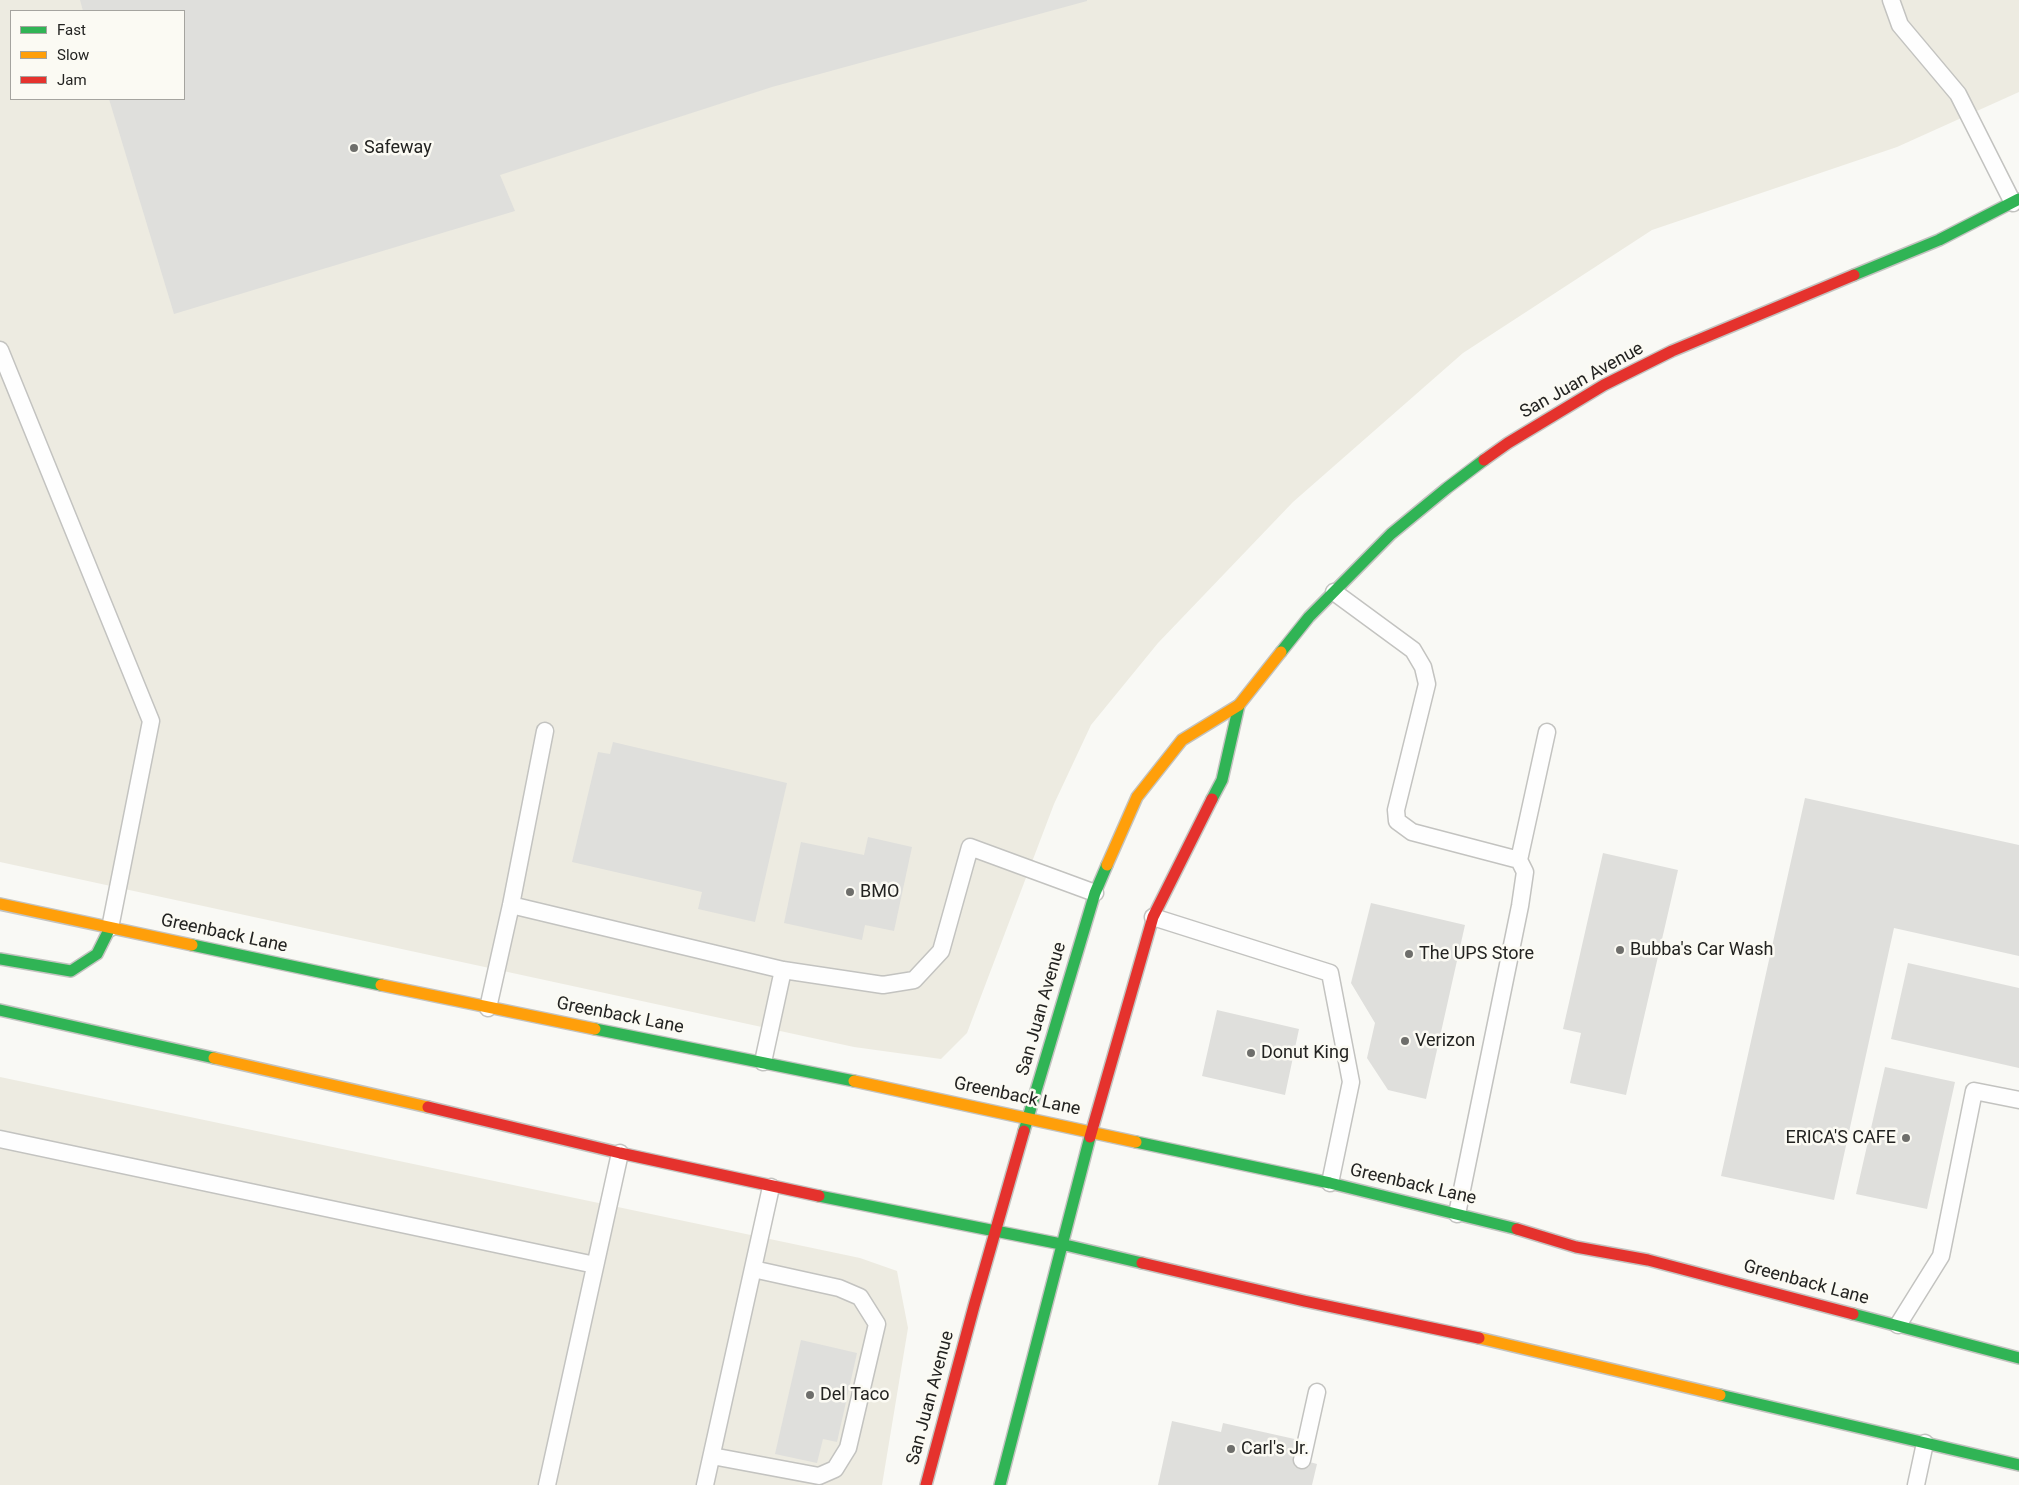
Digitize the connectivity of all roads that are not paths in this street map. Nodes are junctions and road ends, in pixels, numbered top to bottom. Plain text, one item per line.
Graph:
1 (1891, 0) edge
2 (2016, 201) edge
3 (0, 350) edge
4 (1334, 592) junction
5 (1239, 705) junction
6 (545, 731) dead end
7 (1547, 732) dead end
8 (1519, 860) junction
9 (1095, 893) junction
10 (0, 904) edge
11 (511, 905) junction
12 (1153, 917) junction
13 (110, 928) junction
14 (0, 959) edge
15 (782, 970) junction
16 (488, 1008) junction
17 (0, 1010) edge
18 (763, 1062) junction
19 (2019, 1100) edge
20 (1029, 1118) junction
21 (1093, 1131) junction
22 (0, 1138) edge
23 (620, 1153) junction
24 (1330, 1183) junction
25 (771, 1187) junction
26 (1457, 1214) junction
27 (995, 1231) junction
28 (1061, 1244) junction
29 (595, 1266) junction
30 (753, 1269) junction
31 (1898, 1325) junction
32 (2019, 1358) edge
33 (1317, 1392) dead end
34 (1925, 1443) junction
35 (2010, 1450) dead end
36 (1975, 1455) junction
37 (712, 1456) junction
38 (1302, 1460) dead end
39 (2019, 1465) edge
40 (547, 1485) edge
41 (705, 1485) edge
42 (926, 1485) edge
43 (1000, 1485) edge
44 (1916, 1485) edge

1 - 2 lane
2 - 4 main road, San Juan Avenue
3 - 13 lane
4 - 5 main road, San Juan Avenue
4 - 8 lane
5 - 9 main road, San Juan Avenue
5 - 12 main road, San Juan Avenue
6 - 11 lane
7 - 8 lane
8 - 26 lane
9 - 15 lane
9 - 20 main road, San Juan Avenue
10 - 13 main road, Greenback Lane
11 - 15 lane
11 - 16 lane
12 - 21 main road, San Juan Avenue
12 - 24 lane
13 - 14 main road
13 - 16 main road, Greenback Lane
15 - 18 lane
16 - 18 main road, Greenback Lane
17 - 23 main road
18 - 20 main road, Greenback Lane
19 - 31 lane
20 - 21 main road, Greenback Lane
20 - 27 main road, San Juan Avenue
21 - 24 main road, Greenback Lane
21 - 28 main road, San Juan Avenue
22 - 29 lane
23 - 25 main road
23 - 29 lane
24 - 26 main road, Greenback Lane
25 - 27 main road
25 - 30 lane
26 - 31 main road, Greenback Lane
27 - 28 main road
27 - 42 main road, San Juan Avenue
28 - 34 main road
28 - 43 main road, San Juan Avenue
29 - 40 lane
30 - 37 lane
30 - 37 lane
31 - 32 main road, Greenback Lane
33 - 38 lane
34 - 36 main road
34 - 44 lane
35 - 36 main road
36 - 39 main road
37 - 41 lane

